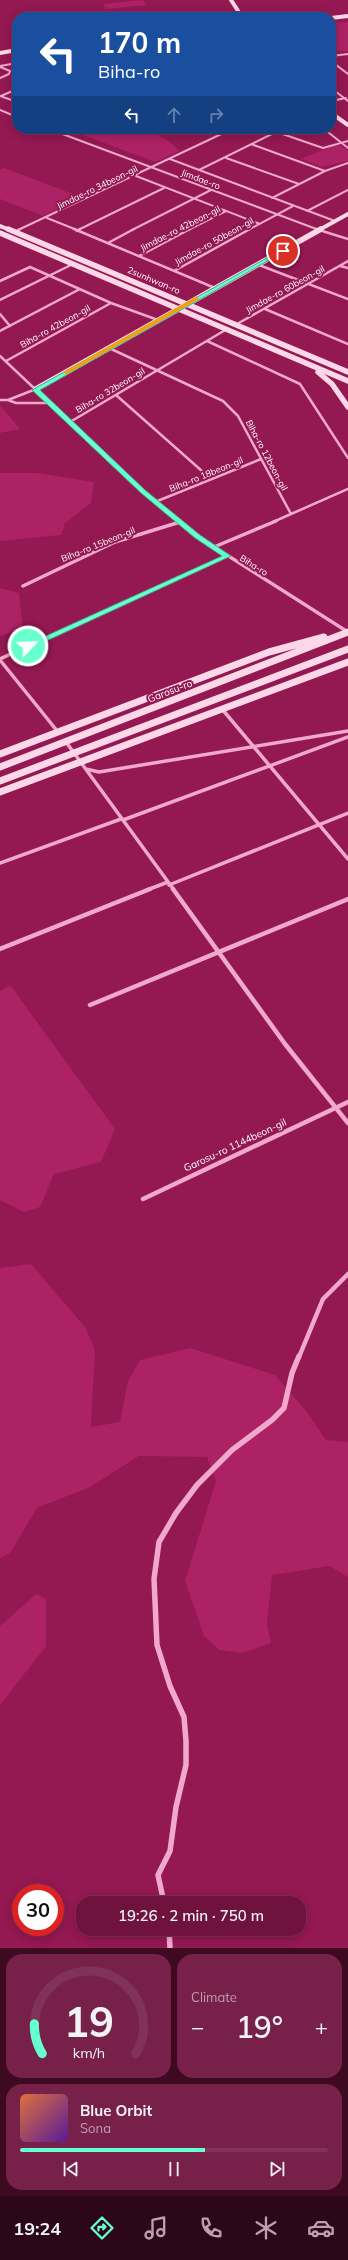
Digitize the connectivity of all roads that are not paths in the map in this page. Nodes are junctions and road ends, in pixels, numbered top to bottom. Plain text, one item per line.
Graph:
1 (231, 0) edge
2 (239, 12) edge
3 (348, 16) edge
4 (336, 17) edge
5 (12, 51) edge
6 (0, 53) edge
7 (348, 54) edge
8 (336, 55) edge
9 (12, 64) edge
10 (336, 64) edge
11 (0, 66) edge
12 (348, 74) edge
13 (0, 78) edge
14 (12, 91) edge
15 (336, 92) edge
16 (1, 96) edge
17 (344, 98) junction
18 (348, 98) edge
19 (12, 100) edge
20 (336, 100) edge
21 (348, 101) edge
22 (0, 110) edge
23 (12, 115) edge
24 (336, 116) edge
25 (348, 126) edge
26 (63, 134) edge
27 (222, 134) edge
28 (272, 134) edge
29 (282, 134) edge
30 (330, 134) edge
31 (348, 140) edge
32 (340, 142) junction
33 (251, 144) junction
34 (348, 148) edge
35 (226, 158) junction
36 (170, 159) junction
37 (348, 163) edge
38 (152, 168) junction
39 (199, 170) junction
40 (325, 171) junction
41 (136, 176) junction
42 (299, 184) junction
43 (164, 188) junction
44 (211, 190) junction
45 (348, 190) edge
46 (272, 198) junction
47 (194, 200) junction
48 (293, 206) junction
49 (307, 211) junction
50 (226, 212) junction
51 (348, 214) edge
52 (276, 215) junction
53 (47, 218) junction
54 (335, 221) junction
55 (260, 224) junction
56 (0, 226) edge
57 (318, 230) junction
58 (77, 231) junction
59 (15, 232) junction
60 (0, 233) edge
61 (348, 239) edge
62 (108, 243) junction
63 (139, 256) junction
64 (348, 261) edge
65 (73, 264) junction
66 (259, 265) junction
67 (340, 266) junction
68 (348, 268) edge
69 (174, 271) junction
70 (49, 275) junction
71 (0, 281) edge
72 (311, 284) junction
73 (215, 288) junction
74 (80, 289) junction
75 (348, 299) edge
76 (0, 300) edge
77 (111, 303) junction
78 (186, 304) junction
79 (179, 308) junction
80 (265, 309) junction
81 (0, 314) edge
82 (158, 320) junction
83 (237, 324) junction
84 (10, 326) junction
85 (227, 329) junction
86 (0, 331) edge
87 (207, 341) junction
88 (348, 344) edge
89 (109, 348) junction
90 (0, 356) edge
91 (6, 361) junction
92 (322, 361) junction
93 (312, 366) junction
94 (348, 368) edge
95 (157, 371) junction
96 (348, 372) edge
97 (348, 381) edge
98 (348, 386) edge
99 (36, 390) junction
100 (116, 395) junction
101 (0, 400) edge
102 (8, 400) junction
103 (50, 403) junction
104 (348, 407) edge
105 (70, 422) junction
106 (348, 458) edge
107 (261, 459) junction
108 (211, 479) junction
109 (348, 489) edge
110 (155, 502) junction
111 (291, 514) junction
112 (180, 522) junction
113 (214, 547) junction
114 (227, 556) junction
115 (23, 586) dead end
116 (348, 632) edge
117 (348, 649) edge
118 (0, 660) edge
119 (348, 662) edge
120 (222, 709) junction
121 (58, 732) junction
122 (348, 732) edge
123 (348, 737) edge
124 (66, 742) junction
125 (252, 746) junction
126 (74, 753) junction
127 (0, 754) edge
128 (80, 762) junction
129 (268, 766) junction
130 (0, 768) edge
131 (85, 769) junction
132 (0, 781) edge
133 (0, 792) edge
134 (348, 813) edge
135 (122, 819) junction
136 (319, 825) junction
137 (348, 859) edge
138 (0, 863) edge
139 (169, 884) junction
140 (348, 899) edge
141 (0, 949) edge
142 (219, 952) junction
143 (90, 1005) dead end
144 (348, 1102) edge
145 (336, 1108) junction
146 (348, 1123) edge
147 (143, 1199) dead end
148 (348, 1274) edge
149 (162, 1896) edge
150 (169, 1936) edge
151 (170, 1948) edge

1 - 2 main road
3 - 4 main road
5 - 6 main road
7 - 8 street
9 - 11 street
10 - 12 street
11 - 13 street
14 - 16 street
15 - 17 street
16 - 19 street
17 - 18 street
17 - 20 street
17 - 21 street
22 - 23 street
24 - 25 main road
26 - 38 street, Jimdae-ro
27 - 36 street, Jimdae-ro 34beon-gil
28 - 33 street
29 - 32 street
30 - 32 street
31 - 32 street
32 - 34 street
33 - 35 street
33 - 40 street
35 - 39 street
35 - 42 street
36 - 38 street, Jimdae-ro 34beon-gil
36 - 39 street
37 - 40 street
38 - 41 street, Jimdae-ro 34beon-gil
38 - 44 street, Jimdae-ro
39 - 46 street
40 - 42 street
41 - 43 street, Jimdae-ro 42beon-gil
41 - 53 street, Jimdae-ro 34beon-gil
42 - 46 street
43 - 47 street, Jimdae-ro 42beon-gil
43 - 58 street
44 - 47 street, Jimdae-ro 42beon-gil
44 - 52 street, Jimdae-ro
45 - 49 street
46 - 48 street
47 - 50 street, Jimdae-ro 50beon-gil
47 - 62 street, Jimdae-ro 42beon-gil
48 - 49 street
48 - 52 street, Jimdae-ro 50beon-gil
49 - 54 street
50 - 55 street, Jimdae-ro 50beon-gil
50 - 63 street, Jimdae-ro 42beon-gil
51 - 54 main road
52 - 55 street, Jimdae-ro 50beon-gil
52 - 57 street, Jimdae-ro
53 - 58 street
53 - 59 street, Jimdae-ro 34beon-gil
54 - 57 main road
55 - 69 street, Jimdae-ro 50beon-gil
56 - 59 main road, 2sunhwan-ro
57 - 61 street, Jimdae-ro
57 - 66 main road
58 - 62 street
59 - 78 main road, 2sunhwan-ro
60 - 65 main road, 2sunhwan-ro
62 - 63 street
63 - 69 street
64 - 67 street, Jimdae-ro 60beon-gil
65 - 70 street
65 - 79 main road, 2sunhwan-ro
66 - 72 street
66 - 73 main road
67 - 68 street
67 - 72 street, Jimdae-ro 60beon-gil
69 - 73 street
70 - 71 street
70 - 74 street
70 - 76 street
72 - 75 street
72 - 80 street, Jimdae-ro 60beon-gil
73 - 78 main road
74 - 77 street
74 - 84 street
77 - 82 street
77 - 91 street, Biha-ro 42beon-gil
78 - 79 main road
78 - 83 main road, 2sunhwan-ro
79 - 82 main road
79 - 85 main road, 2sunhwan-ro
80 - 83 street, Jimdae-ro 60beon-gil
80 - 88 street
81 - 84 street
82 - 89 main road
83 - 92 main road, 2sunhwan-ro
84 - 86 street
85 - 87 street, Biha-ro 32beon-gil
85 - 93 main road, 2sunhwan-ro
87 - 95 street, Biha-ro 32beon-gil
87 - 106 street
89 - 95 street, Biha-ro 12beon-gil
89 - 99 main road
90 - 91 street, Biha-ro
91 - 99 street, Biha-ro
92 - 94 main road, 2sunhwan-ro
92 - 96 main road, 2sunhwan-ro
93 - 97 main road, 2sunhwan-ro
93 - 98 main road, 2sunhwan-ro
93 - 104 main road
95 - 100 street, Biha-ro 32beon-gil
95 - 107 street, Biha-ro 12beon-gil
99 - 102 street
99 - 103 street, Biha-ro
100 - 105 street, Biha-ro 32beon-gil
100 - 108 street
101 - 102 street
102 - 103 street
103 - 105 street, Biha-ro
105 - 110 street, Biha-ro
107 - 108 street, Biha-ro 18beon-gil
107 - 111 street, Biha-ro 12beon-gil
108 - 110 street, Biha-ro 18beon-gil
109 - 111 street
110 - 112 street, Biha-ro
111 - 113 street
112 - 113 street, Biha-ro
112 - 115 street, Biha-ro 15beon-gil
113 - 114 street, Biha-ro
114 - 116 street, Biha-ro
114 - 118 street
116 - 121 main road, Garosu-ro
116 - 124 main road, Garosu-ro
117 - 126 main road
118 - 121 street
119 - 120 main road
120 - 125 street
120 - 128 main road
121 - 127 main road, Garosu-ro
122 - 125 street
123 - 129 street
124 - 126 street
124 - 130 main road, Garosu-ro
125 - 129 street
125 - 131 street
126 - 128 street
126 - 132 main road
128 - 131 street
128 - 133 main road
129 - 135 street
129 - 136 street
131 - 135 street
134 - 136 street
135 - 138 street
135 - 139 street
136 - 137 street
136 - 139 street
139 - 141 street
139 - 142 street
140 - 142 street
142 - 143 street
142 - 145 street
144 - 145 street, Garosu-ro 1144beon-gil
145 - 146 street
145 - 147 street, Garosu-ro 1144beon-gil
148 - 149 street
150 - 151 street

